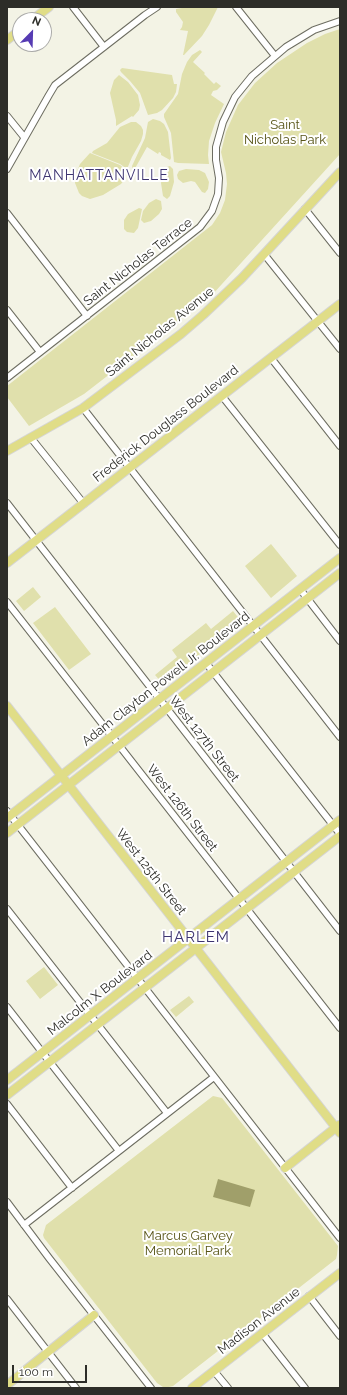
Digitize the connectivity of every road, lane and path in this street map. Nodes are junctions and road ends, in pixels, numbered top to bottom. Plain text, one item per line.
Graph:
1 (73, 7) edge
2 (157, 7) edge
3 (236, 7) edge
4 (340, 21) edge
5 (104, 47) junction
6 (275, 56) junction
7 (7, 116) edge
8 (24, 137) junction
9 (7, 169) edge
10 (340, 172) edge
11 (305, 209) junction
12 (7, 214) edge
13 (340, 253) edge
14 (264, 254) junction
15 (340, 304) edge
16 (7, 310) edge
17 (87, 316) junction
18 (318, 321) junction
19 (340, 349) edge
20 (40, 352) junction
21 (271, 358) junction
22 (7, 378) edge
23 (222, 396) junction
24 (83, 408) junction
25 (31, 438) junction
26 (340, 446) edge
27 (7, 451) edge
28 (131, 467) junction
29 (7, 503) edge
30 (84, 504) junction
31 (36, 540) junction
32 (340, 544) edge
33 (340, 558) edge
34 (7, 563) edge
35 (340, 573) edge
36 (300, 589) junction
37 (307, 599) junction
38 (7, 602) edge
39 (253, 626) junction
40 (260, 635) junction
41 (340, 641) edge
42 (206, 663) junction
43 (213, 672) junction
44 (159, 699) junction
45 (7, 706) edge
46 (166, 709) junction
47 (112, 736) junction
48 (340, 737) edge
49 (119, 745) junction
50 (62, 776) junction
51 (68, 785) junction
52 (8, 815) edge
53 (337, 823) edge
54 (18, 825) junction
55 (7, 833) edge
56 (340, 835) edge
57 (286, 862) junction
58 (293, 871) junction
59 (239, 899) junction
60 (246, 908) junction
61 (7, 909) edge
62 (340, 931) edge
63 (188, 938) junction
64 (195, 947) junction
65 (138, 979) junction
66 (144, 987) junction
67 (7, 1007) edge
68 (90, 1015) junction
69 (97, 1024) junction
70 (340, 1028) edge
71 (42, 1053) junction
72 (50, 1062) junction
73 (214, 1077) junction
74 (7, 1080) edge
75 (7, 1095) edge
76 (7, 1104) edge
77 (167, 1114) junction
78 (339, 1128) edge
79 (119, 1151) junction
80 (285, 1168) junction
81 (72, 1188) junction
82 (7, 1202) edge
83 (24, 1225) junction
84 (340, 1238) edge
85 (340, 1273) edge
86 (309, 1296) junction
87 (7, 1299) edge
88 (94, 1315) junction
89 (262, 1333) junction
90 (340, 1336) edge
91 (49, 1353) junction
92 (214, 1371) junction
93 (7, 1385) edge
94 (76, 1388) edge
95 (151, 1388) edge
96 (192, 1388) edge
97 (228, 1388) edge
98 (305, 1388) edge

1 - 5 street
2 - 5 street
3 - 6 street
4 - 6 street, Saint Nicholas Terrace
5 - 8 street
6 - 17 street, Saint Nicholas Terrace
7 - 8 street
8 - 9 street
10 - 11 main road, Saint Nicholas Avenue
11 - 13 street
11 - 14 main road, Saint Nicholas Avenue
12 - 17 street
14 - 18 street
14 - 24 main road, Saint Nicholas Avenue
15 - 18 main road, Frederick Douglass Boulevard
16 - 20 street
17 - 20 street, Saint Nicholas Terrace
18 - 19 street
18 - 21 main road, Frederick Douglass Boulevard
20 - 22 street, Saint Nicholas Terrace
21 - 23 main road, Frederick Douglass Boulevard
21 - 26 street
23 - 28 main road, Frederick Douglass Boulevard
23 - 32 street
24 - 25 main road, Saint Nicholas Avenue
24 - 28 street
25 - 27 main road, Saint Nicholas Avenue
25 - 30 street
28 - 30 main road, Frederick Douglass Boulevard
28 - 39 street
29 - 31 street, West 127th Street
30 - 31 main road, Frederick Douglass Boulevard
31 - 34 main road, Frederick Douglass Boulevard
31 - 44 street, West 127th Street
33 - 36 main road, Adam Clayton Powell Jr. Boulevard
35 - 37 main road, Adam Clayton Powell Jr. Boulevard
36 - 37 street
36 - 39 main road, Adam Clayton Powell Jr. Boulevard
37 - 40 main road, Adam Clayton Powell Jr. Boulevard
37 - 41 street
38 - 47 street, West 126th Street
39 - 40 street
39 - 42 main road, Adam Clayton Powell Jr. Boulevard
40 - 43 main road, Adam Clayton Powell Jr. Boulevard
40 - 48 street
42 - 43 street
42 - 44 main road, Adam Clayton Powell Jr. Boulevard
43 - 46 main road, Adam Clayton Powell Jr. Boulevard
43 - 53 street
44 - 46 street, West 127th Street
44 - 47 main road, Adam Clayton Powell Jr. Boulevard
45 - 50 main road, West 125th Street
46 - 49 main road, Adam Clayton Powell Jr. Boulevard
46 - 57 street, West 127th Street
47 - 49 street, West 126th Street
47 - 50 main road, Adam Clayton Powell Jr. Boulevard
49 - 51 main road, Adam Clayton Powell Jr. Boulevard
49 - 59 street, West 126th Street
50 - 51 main road, West 125th Street
50 - 52 main road, Adam Clayton Powell Jr. Boulevard
51 - 54 main road, Adam Clayton Powell Jr. Boulevard
51 - 63 main road, West 125th Street
52 - 54 street
53 - 56 street
53 - 57 main road, Malcolm X Boulevard
54 - 55 main road, Adam Clayton Powell Jr. Boulevard
54 - 65 street
56 - 58 main road, Malcolm X Boulevard
57 - 58 street, West 127th Street
57 - 59 main road, Malcolm X Boulevard
58 - 60 main road, Malcolm X Boulevard
58 - 62 street, West 127th Street
59 - 60 street, West 126th Street
59 - 63 main road, Malcolm X Boulevard
60 - 64 main road, Malcolm X Boulevard
60 - 70 street, West 126th Street
61 - 68 street
63 - 64 main road, West 125th Street
63 - 65 main road, Malcolm X Boulevard
64 - 66 main road, Malcolm X Boulevard
64 - 78 main road, West 125th Street
65 - 66 street
65 - 68 main road, Malcolm X Boulevard
66 - 69 main road, Malcolm X Boulevard
66 - 73 street
67 - 71 street
68 - 69 street
68 - 71 main road, Malcolm X Boulevard
69 - 72 main road, Malcolm X Boulevard
69 - 77 street
71 - 72 street
71 - 74 main road, Malcolm X Boulevard
72 - 75 main road, Malcolm X Boulevard
72 - 79 street
73 - 77 street
73 - 80 street
76 - 81 street
77 - 79 street
78 - 80 main road
79 - 81 street
80 - 84 street
81 - 83 street
82 - 83 street
83 - 88 street
85 - 86 main road, Madison Avenue
86 - 89 main road, Madison Avenue
86 - 90 street
87 - 91 street
88 - 91 main road
88 - 95 street
89 - 92 main road, Madison Avenue
89 - 98 street
91 - 93 main road
91 - 94 street
92 - 96 main road, Madison Avenue
92 - 97 street

